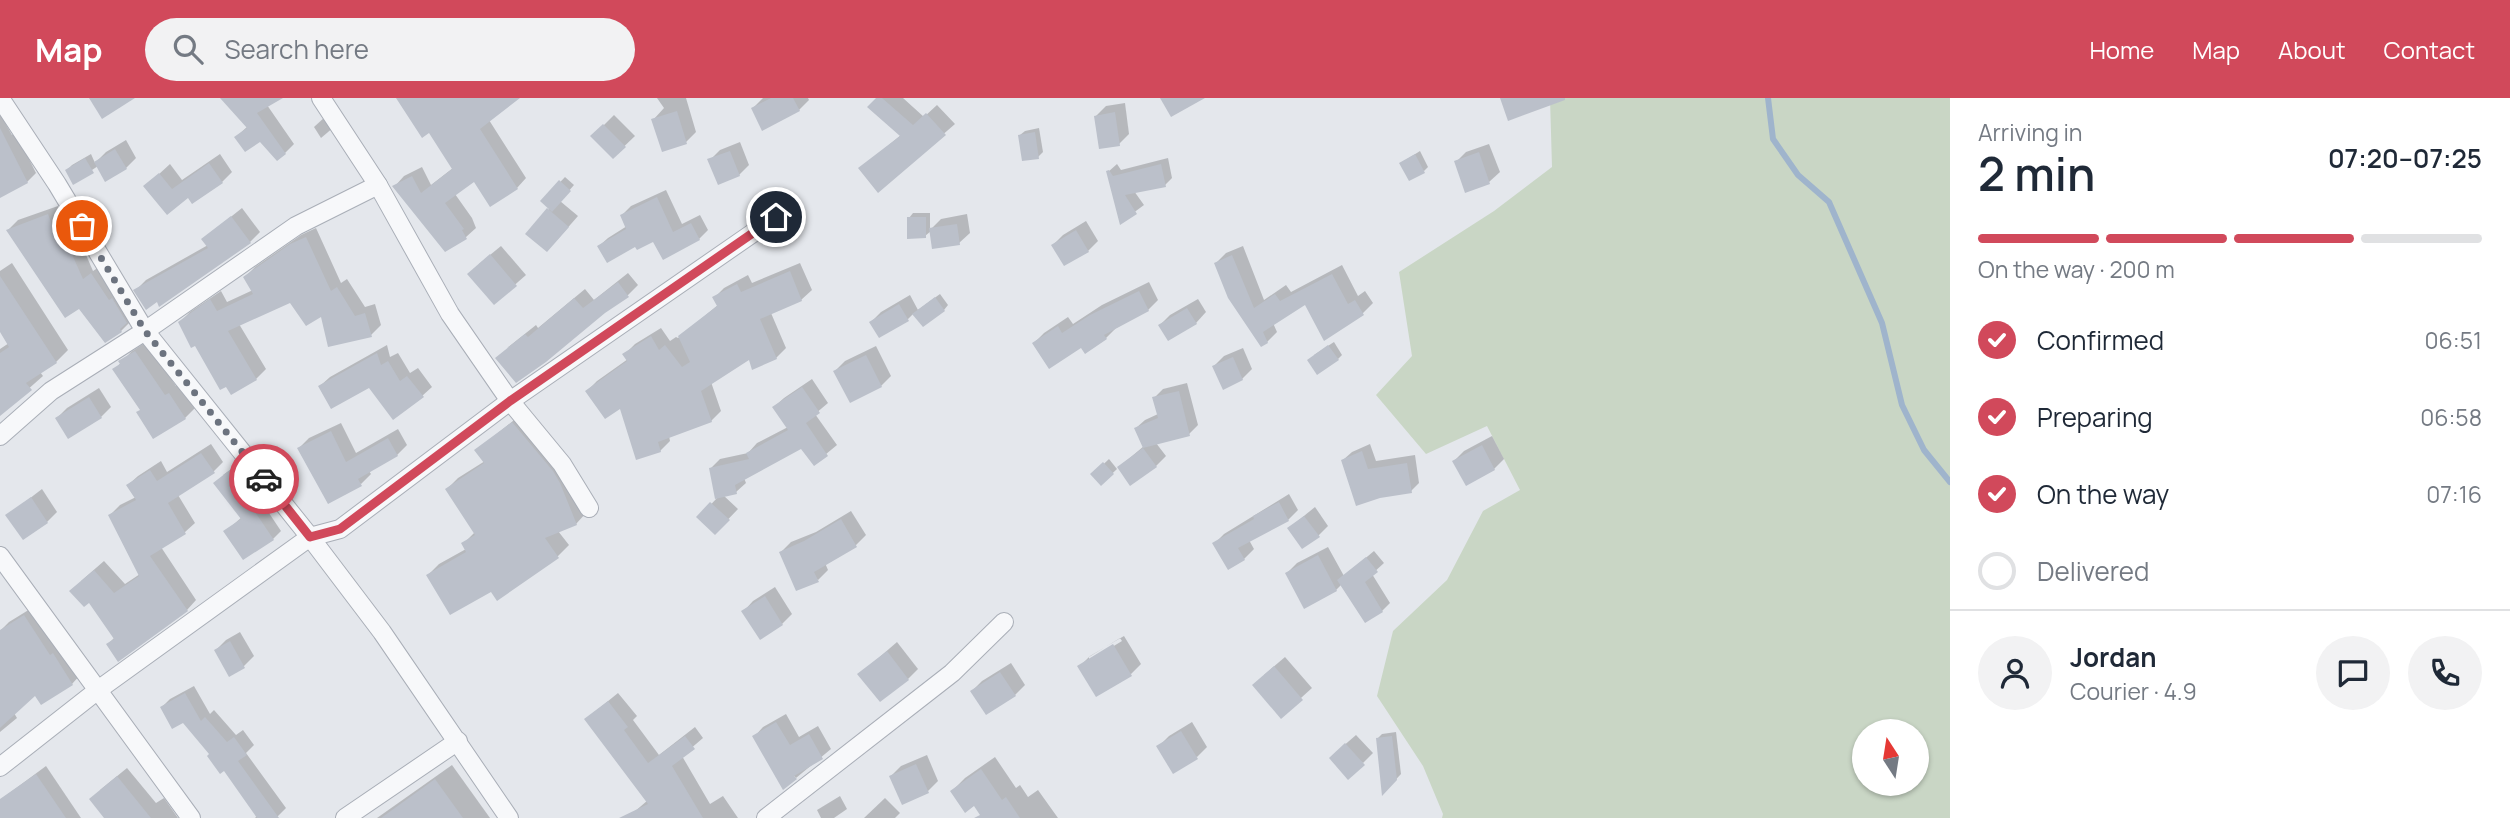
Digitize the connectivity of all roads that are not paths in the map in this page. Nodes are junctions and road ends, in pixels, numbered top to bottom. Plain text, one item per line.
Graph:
1 (0, 98) edge
2 (321, 98) edge
3 (379, 185) junction
4 (776, 217) dead end
5 (145, 331) junction
6 (510, 401) junction
7 (0, 436) edge
8 (589, 508) dead end
9 (310, 537) junction
10 (0, 556) edge
11 (1004, 622) dead end
12 (97, 690) junction
13 (458, 741) junction
14 (0, 768) edge
15 (478, 772) junction
16 (191, 818) edge
17 (345, 818) edge
18 (492, 818) edge
19 (509, 818) edge
20 (766, 818) edge

1 - 5 street
2 - 3 street
3 - 5 street
3 - 6 street
4 - 6 street
5 - 7 street
5 - 9 street
6 - 8 street
6 - 9 street
9 - 12 street
9 - 13 street
10 - 12 street
11 - 20 street
12 - 14 street
12 - 16 street
13 - 15 street
13 - 17 street
15 - 18 street
15 - 19 street

